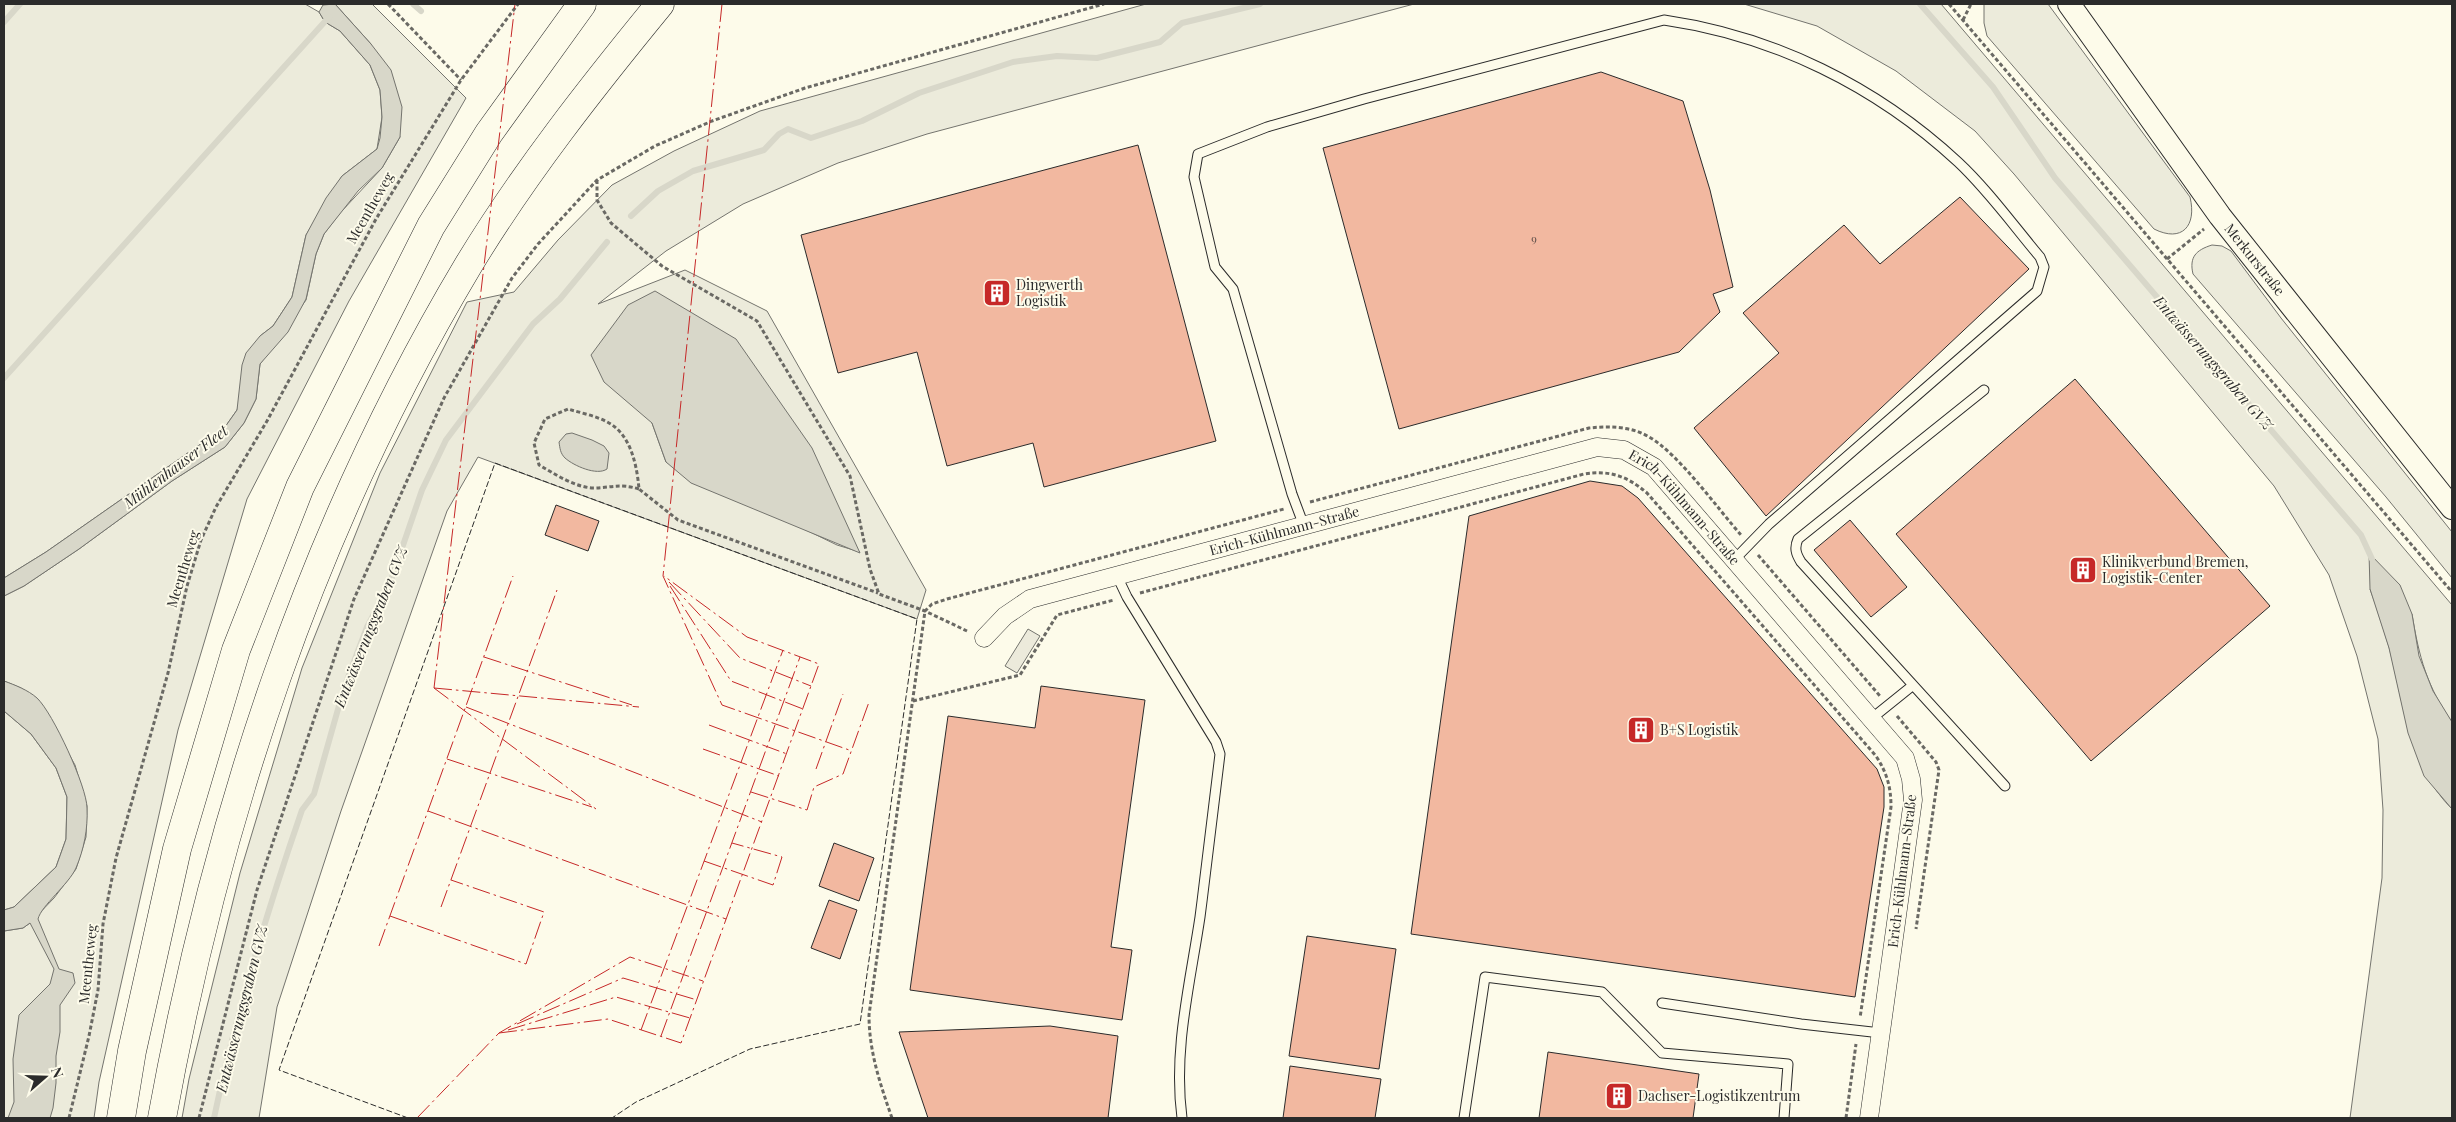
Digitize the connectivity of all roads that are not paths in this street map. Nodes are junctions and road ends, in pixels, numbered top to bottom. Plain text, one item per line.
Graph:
1 (582, 4) edge
2 (660, 4) edge
3 (2069, 4) edge
4 (1984, 390) dead end
5 (2452, 508) edge
6 (1304, 526) junction
7 (1734, 560) junction
8 (1117, 576) junction
9 (984, 638) road end
10 (1912, 686) junction
11 (1871, 719) junction
12 (2005, 786) dead end
13 (1662, 1003) dead end
14 (1880, 1033) junction
15 (121, 1118) edge
16 (162, 1118) edge
17 (1182, 1118) edge
18 (1464, 1118) edge
19 (1784, 1118) edge
20 (1869, 1118) edge

1 - 15 highway
2 - 16 highway
3 - 5 street, Merkurstraße
4 - 10 lane
6 - 7 street, Erich-Kühlmann-Straße
6 - 7 lane
6 - 8 street, Erich-Kühlmann-Straße
7 - 11 street, Erich-Kühlmann-Straße
8 - 9 street, Erich-Kühlmann-Straße
8 - 17 lane
10 - 11 lane
10 - 12 lane
11 - 14 street, Erich-Kühlmann-Straße
13 - 14 lane
14 - 20 street, Erich-Kühlmann-Straße
18 - 19 lane

